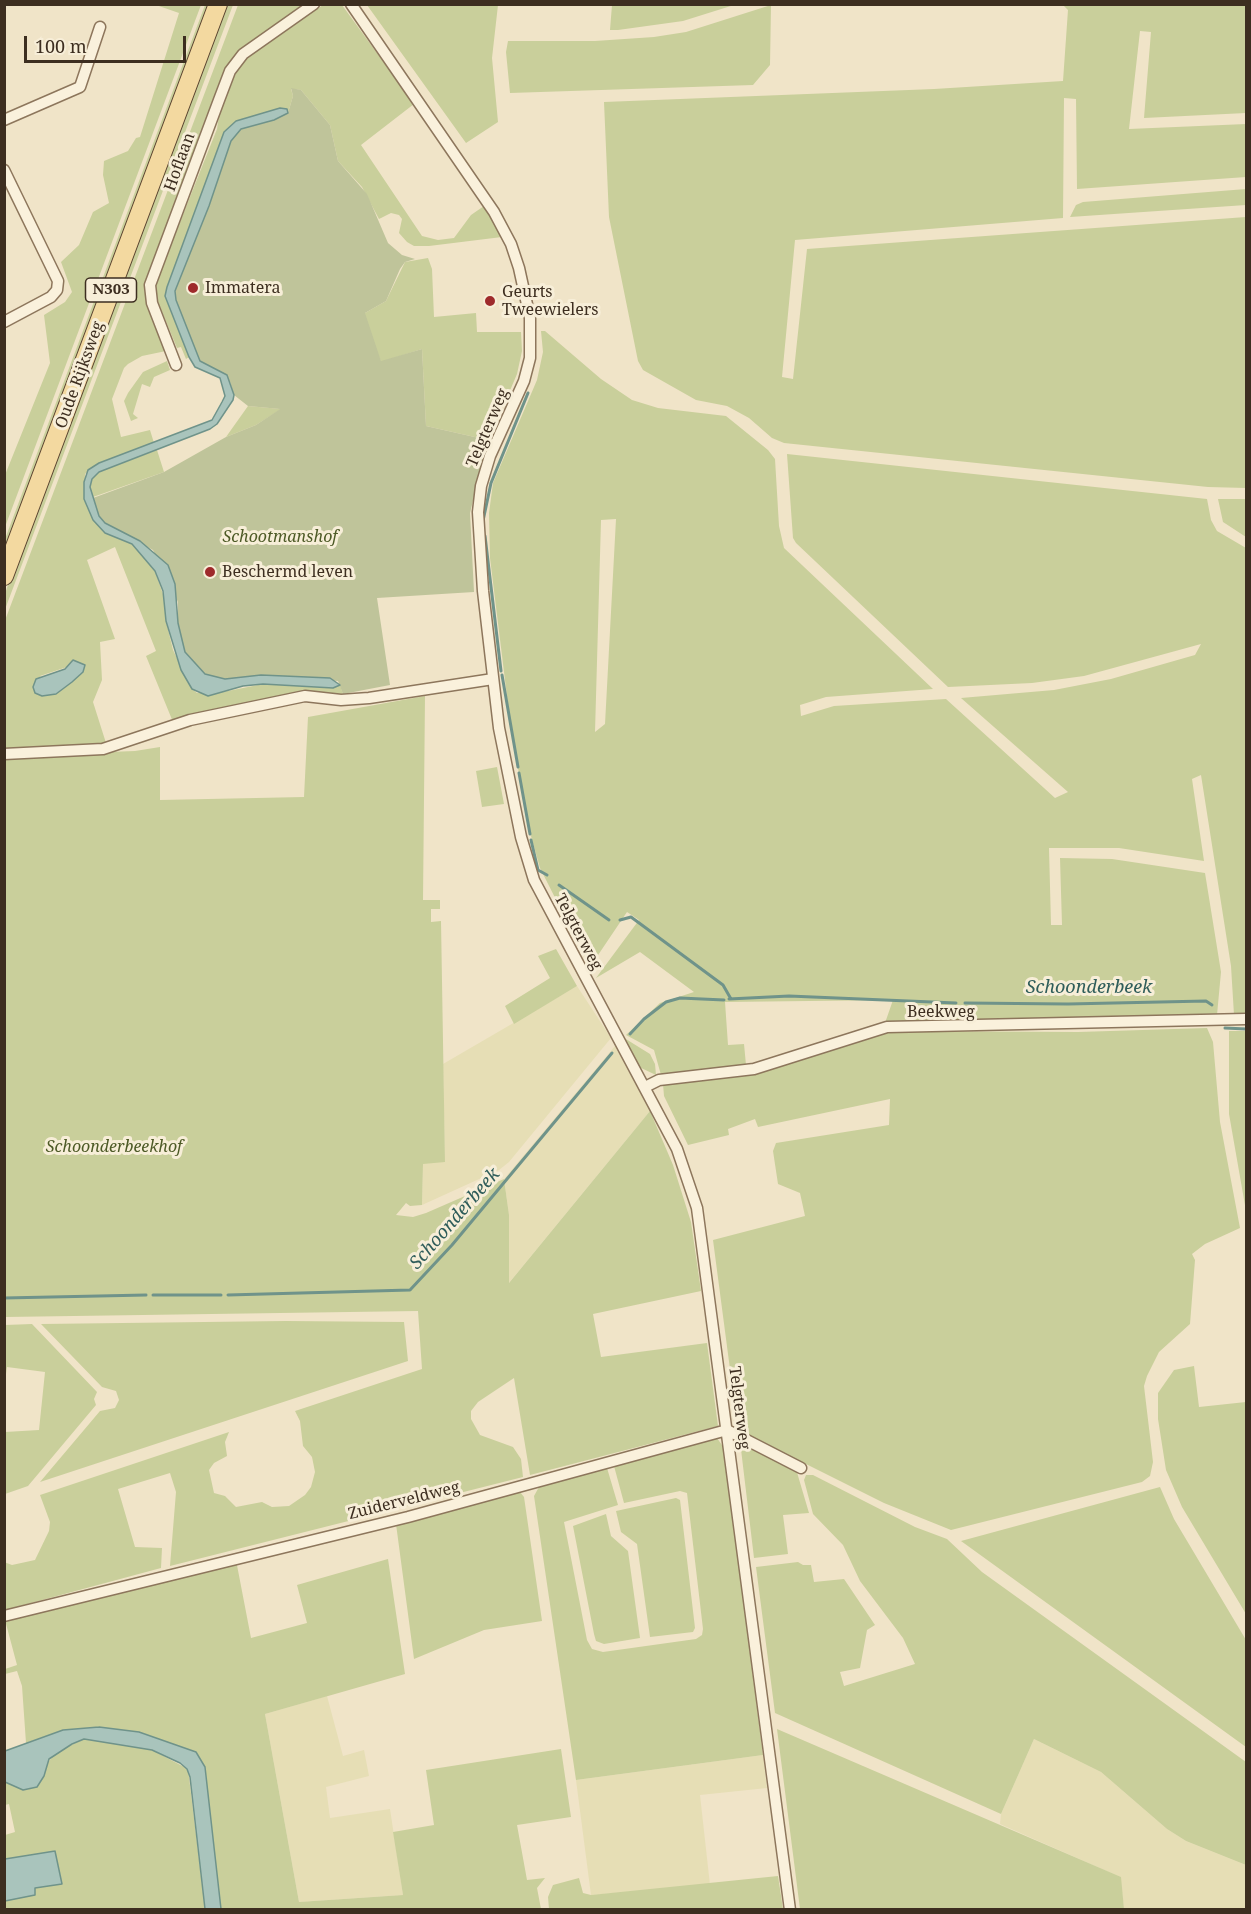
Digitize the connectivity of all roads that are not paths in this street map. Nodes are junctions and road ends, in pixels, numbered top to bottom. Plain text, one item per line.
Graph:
1 (218, 4) edge
2 (314, 4) edge
3 (351, 4) edge
4 (100, 27) dead end
5 (4, 120) edge
6 (4, 170) edge
7 (4, 322) edge
8 (176, 365) dead end
9 (4, 576) edge
10 (493, 679) junction
11 (4, 754) edge
12 (1246, 1019) edge
13 (645, 1087) junction
14 (727, 1430) junction
15 (801, 1468) dead end
16 (4, 1616) edge
17 (790, 1910) edge

1 - 9 main road, Oude Rijksweg / N303
2 - 8 street, Hoflaan
3 - 10 street, Telgterweg
4 - 5 street
6 - 7 street
10 - 11 street
10 - 13 street, Telgterweg
12 - 13 street, Beekweg
13 - 14 street, Telgterweg
14 - 15 street
14 - 16 street, Zuiderveldweg
14 - 17 street, Telgterweg

